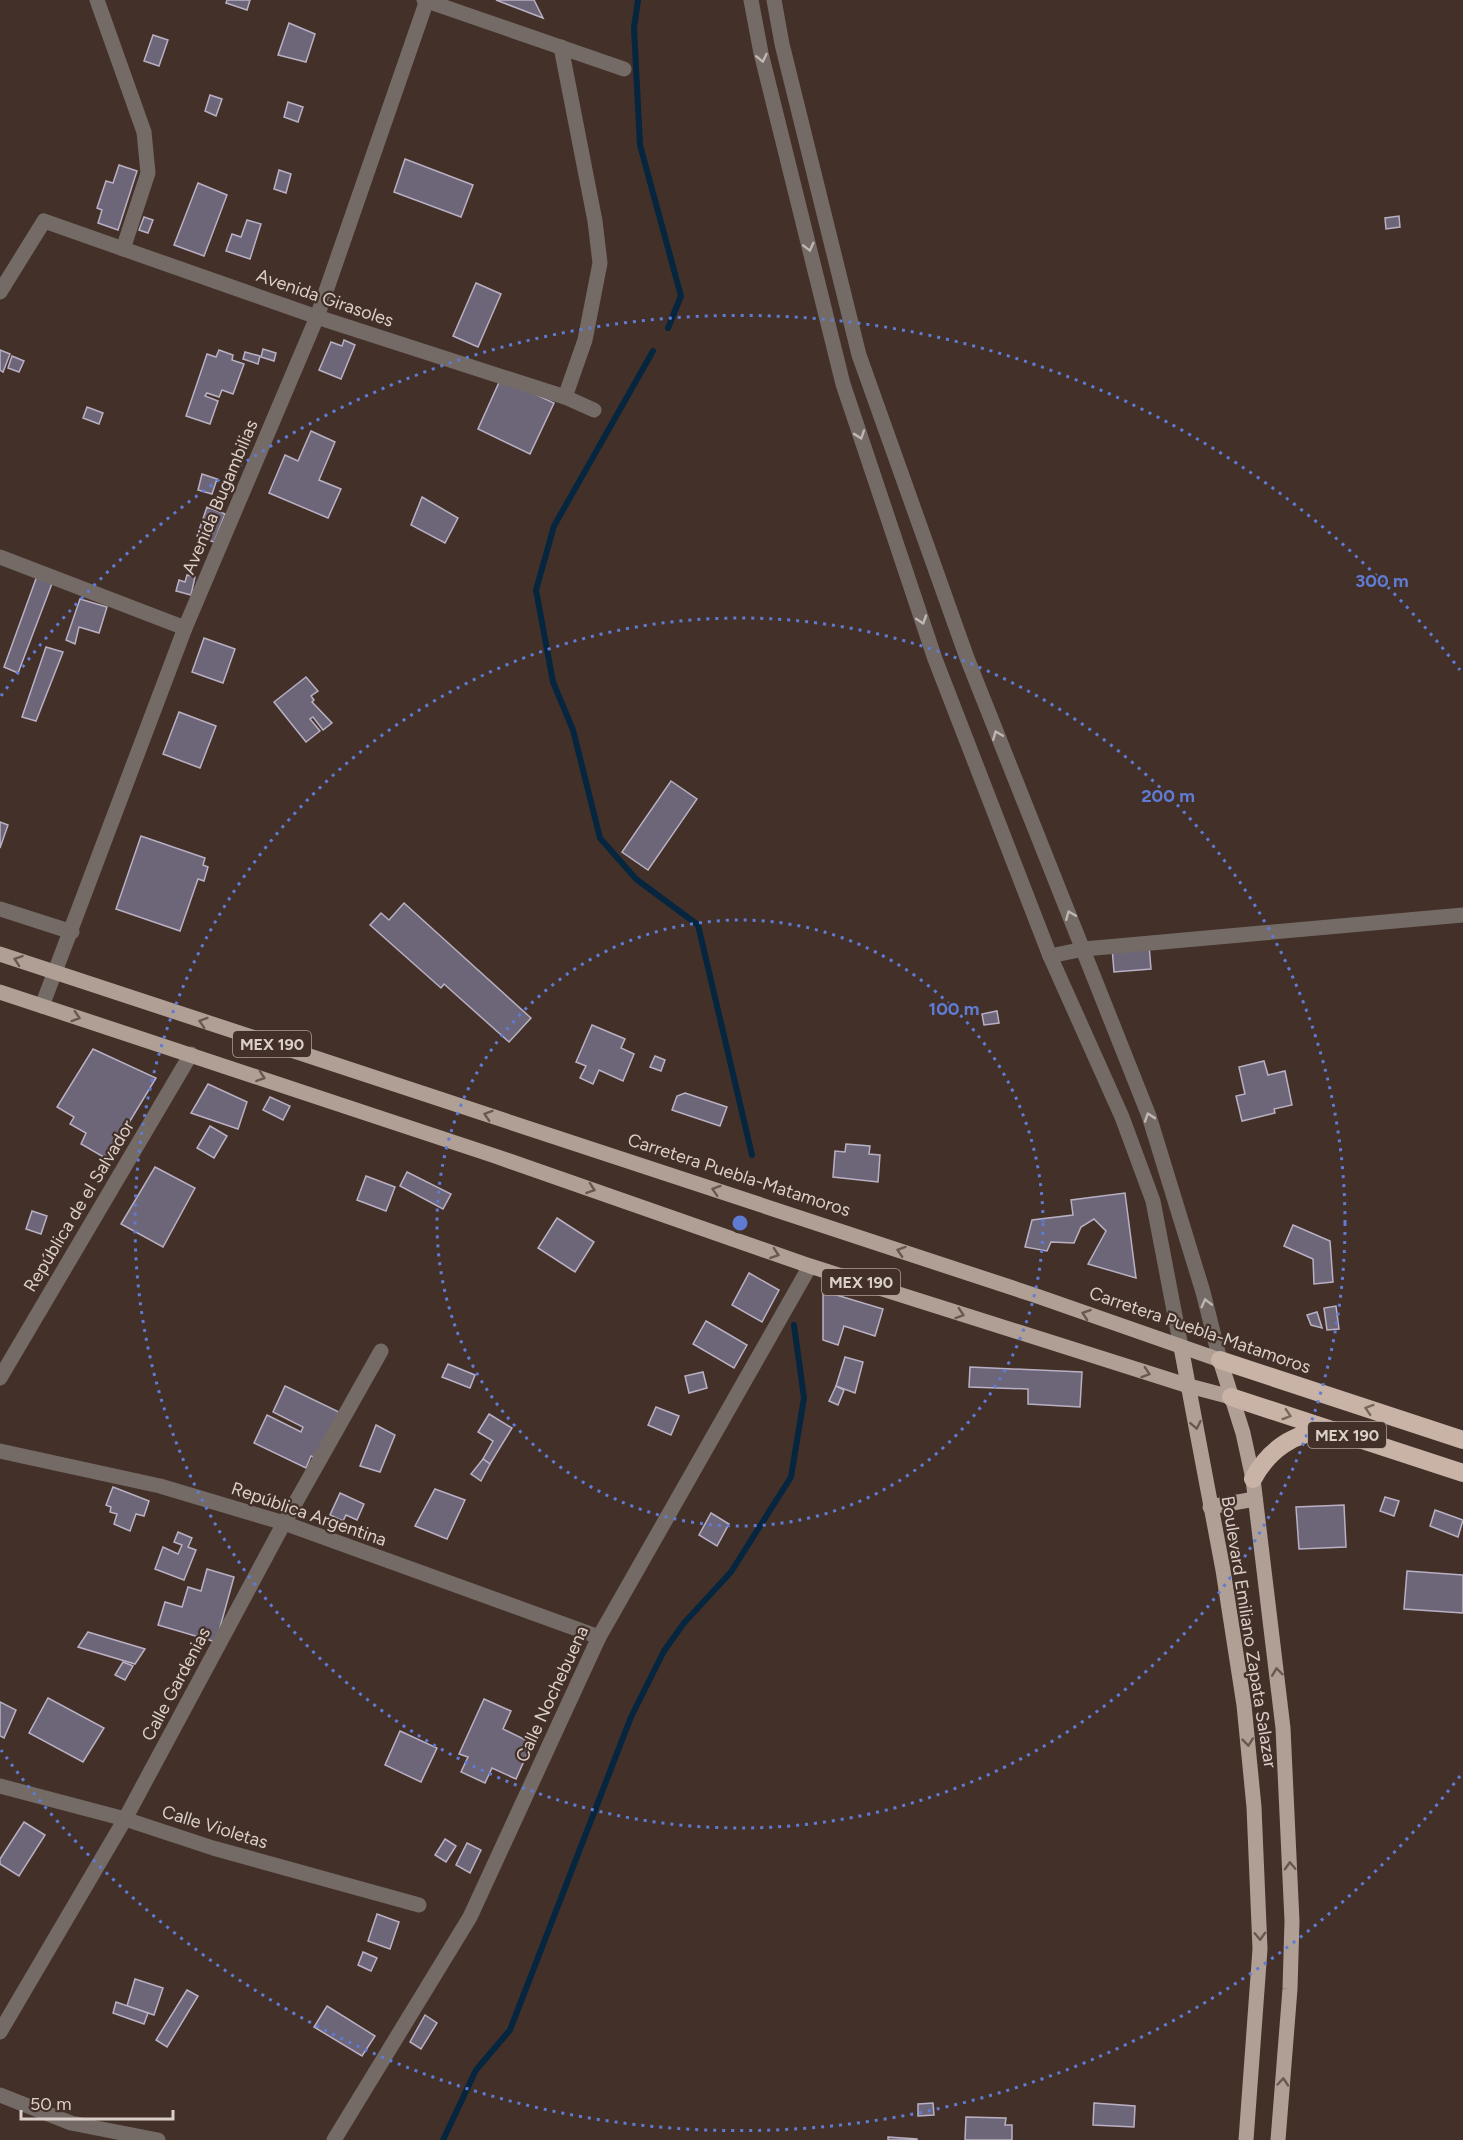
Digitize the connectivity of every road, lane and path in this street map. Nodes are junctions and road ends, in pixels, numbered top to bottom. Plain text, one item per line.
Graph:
1 (97, 0) edge
2 (426, 0) edge
3 (751, 0) edge
4 (774, 0) edge
5 (561, 47) junction
6 (624, 69) dead end
7 (123, 249) junction
8 (0, 292) edge
9 (316, 317) junction
10 (565, 398) junction
11 (594, 410) dead end
12 (0, 558) edge
13 (185, 628) junction
14 (0, 909) edge
15 (1463, 915) edge
16 (72, 933) junction
17 (1084, 949) junction
18 (0, 954) edge
19 (1050, 956) junction
20 (55, 973) junction
21 (0, 992) edge
22 (42, 1006) junction
23 (191, 1054) junction
24 (1189, 1247) junction
25 (1163, 1255) junction
26 (810, 1266) junction
27 (1180, 1347) junction
28 (381, 1351) dead end
29 (1220, 1360) junction
30 (0, 1378) edge
31 (1188, 1386) junction
32 (1231, 1397) junction
33 (1337, 1431) junction
34 (1463, 1440) edge
35 (0, 1451) edge
36 (1463, 1473) edge
37 (1253, 1479) junction
38 (1255, 1499) junction
39 (1210, 1507) junction
40 (284, 1523) junction
41 (599, 1637) junction
42 (0, 1786) edge
43 (125, 1819) junction
44 (419, 1905) dead end
45 (0, 2032) edge
46 (0, 2095) edge
47 (158, 2140) edge
48 (334, 2140) edge
49 (1246, 2140) edge
50 (1278, 2140) edge

1 - 7 street
2 - 5 street
2 - 9 street, Avenida Bugambilias
3 -> 19 street
17 -> 4 street
5 - 6 street
5 - 10 street
7 - 8 street, Avenida Girasoles
7 - 9 street, Avenida Girasoles
9 - 10 street, Avenida Girasoles
9 - 13 street, Avenida Bugambilias
10 - 11 street, Avenida Girasoles
12 - 13 street
13 - 16 street, Avenida Bugambilias
14 - 16 street
15 - 17 street
16 - 20 street, Avenida Bugambilias
17 - 19 street
24 -> 17 street
20 -> 18 main road, Carretera Puebla-Matamoros / MEX 190
19 - 25 street
20 - 22 street, Avenida Bugambilias
27 -> 20 main road, Carretera Puebla-Matamoros / MEX 190
21 - 22 main road, MEX 190
22 -> 23 main road, MEX 190
23 -> 26 main road, MEX 190
23 - 30 street, República de el Salvador
24 - 25 street
29 -> 24 street
25 - 27 street
26 -> 31 main road, MEX 190
26 - 41 street, Calle Nochebuena
27 - 29 main road, Carretera Puebla-Matamoros / MEX 190
27 - 31 main road, Boulevard Emiliano Zapata Salazar
28 - 40 street, Calle Gardenias
29 - 32 main road, Boulevard Emiliano Zapata Salazar
34 -> 29 highway, Carretera Puebla-Matamoros / MEX 190
31 - 32 main road, MEX 190
31 -> 39 main road, Boulevard Emiliano Zapata Salazar
32 -> 33 highway, MEX 190
32 - 37 main road, Boulevard Emiliano Zapata Salazar
33 - 36 highway, MEX 190
33 - 37 highway
35 - 40 street, República Argentina
37 - 38 main road, Boulevard Emiliano Zapata Salazar
38 - 39 main road
50 -> 38 main road, Boulevard Emiliano Zapata Salazar
39 -> 49 main road, Boulevard Emiliano Zapata Salazar
40 - 41 street, República Argentina
40 - 43 street, Calle Gardenias
41 - 48 street, Calle Nochebuena
42 - 43 street, Calle Violetas
43 - 44 street, Calle Violetas
43 - 45 street, Calle Gardenias
46 - 47 street

